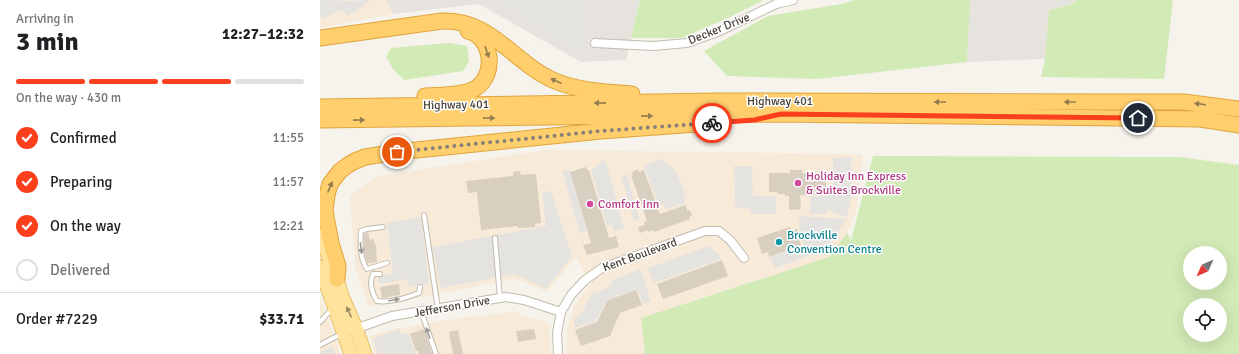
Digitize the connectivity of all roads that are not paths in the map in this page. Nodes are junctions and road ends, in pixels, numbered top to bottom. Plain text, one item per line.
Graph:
1 (793, 0) edge
2 (320, 38) edge
3 (595, 43) dead end
4 (320, 46) edge
5 (719, 101) junction
6 (320, 107) edge
7 (359, 107) junction
8 (1239, 109) edge
9 (781, 114) junction
10 (320, 120) edge
11 (1239, 125) edge
12 (424, 215) dead end
13 (383, 227) dead end
14 (320, 235) edge
15 (495, 238) dead end
16 (744, 258) dead end
17 (387, 263) dead end
18 (320, 268) edge
19 (380, 274) dead end
20 (337, 279) junction
21 (420, 287) dead end
22 (500, 298) junction
23 (334, 308) junction
24 (438, 309) junction
25 (421, 312) junction
26 (561, 312) junction
27 (320, 322) edge
28 (356, 328) junction
29 (343, 333) junction
30 (320, 345) edge
31 (351, 354) edge
32 (365, 354) edge
33 (436, 354) edge
34 (558, 354) edge

1 - 3 street, Decker Drive
5 -> 2 highway
4 -> 7 highway
5 -> 7 highway, Highway 401
8 -> 5 highway, Highway 401
6 - 7 highway, Highway 401
10 -> 9 highway, Highway 401
9 - 11 highway, Highway 401
20 -> 9 highway
12 - 24 lane
13 -> 17 lane
14 - 20 main road
15 - 22 lane
16 - 26 street, Kent Boulevard
18 - 23 main road
19 -> 21 lane
28 -> 20 main road
22 - 24 street, Jefferson Drive
22 - 26 street, Jefferson Drive
23 - 27 lane
23 - 29 main road
24 - 25 street, Jefferson Drive
25 - 28 street, Jefferson Drive
33 -> 25 lane
26 - 34 street, Kent Boulevard
28 - 29 street, Jefferson Drive
28 - 32 main road
29 - 30 lane
29 - 31 main road

